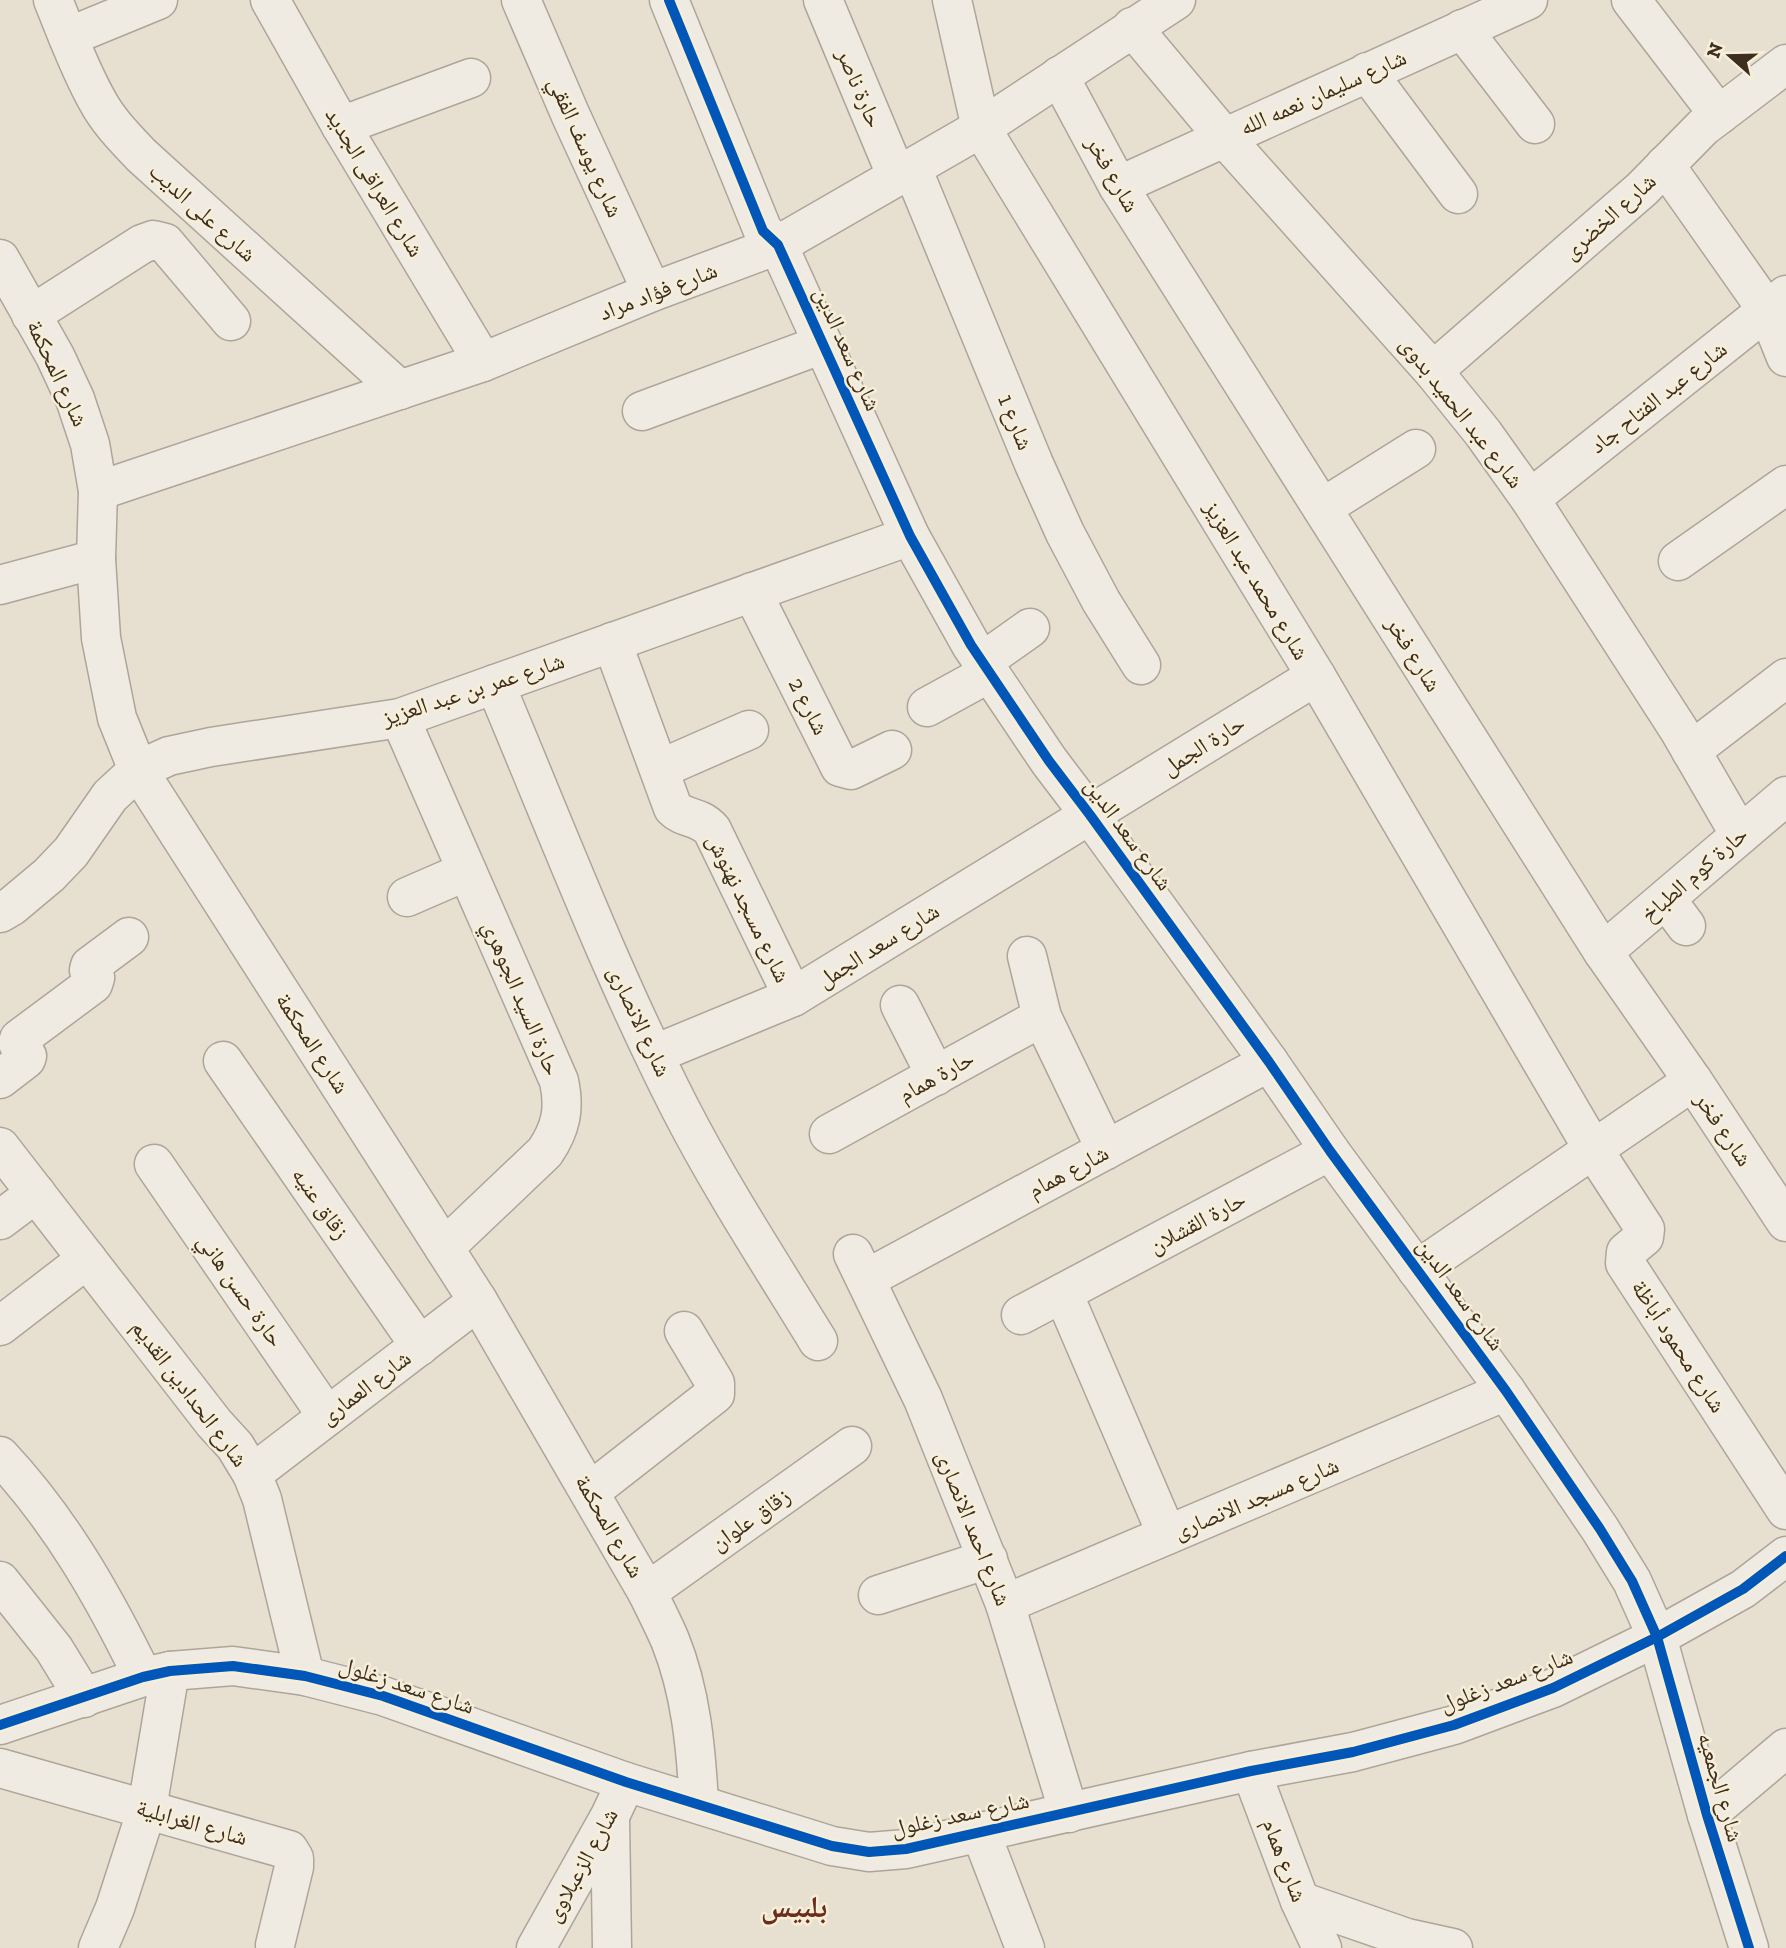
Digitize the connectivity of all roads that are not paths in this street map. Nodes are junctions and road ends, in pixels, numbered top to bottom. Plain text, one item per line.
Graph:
1 (53, 0) edge
2 (158, 0) edge
3 (521, 0) edge
4 (669, 0) edge
5 (823, 0) edge
6 (951, 0) edge
7 (1176, 0) edge
8 (1528, 0) edge
9 (1631, 0) edge
10 (278, 2) edge
11 (1132, 27) junction
12 (1462, 29) junction
13 (68, 37) junction
14 (1786, 64) edge
15 (1367, 72) junction
16 (1059, 76) junction
17 (471, 78) dead end
18 (1719, 115) junction
19 (1535, 124) dead end
20 (341, 125) junction
21 (982, 128) junction
22 (1224, 137) junction
23 (1665, 165) junction
24 (905, 172) junction
25 (1118, 186) junction
26 (1458, 194) dead end
27 (778, 245) junction
28 (0, 260) edge
29 (652, 292) junction
30 (1776, 303) edge
31 (31, 315) junction
32 (231, 321) dead end
33 (822, 344) junction
34 (1786, 357) edge
35 (483, 362) junction
36 (1433, 371) junction
37 (400, 390) junction
38 (642, 411) dead end
39 (1416, 449) dead end
40 (1786, 485) edge
41 (98, 491) junction
42 (1530, 499) junction
43 (1322, 508) junction
44 (910, 536) junction
45 (96, 559) junction
46 (1678, 561) dead end
47 (0, 585) edge
48 (752, 592) junction
49 (1030, 628) dead end
50 (612, 642) junction
51 (1141, 665) dead end
52 (986, 667) junction
53 (1316, 676) junction
54 (1786, 678) edge
55 (495, 684) junction
56 (927, 706) dead end
57 (400, 718) junction
58 (749, 730) dead end
59 (892, 750) dead end
60 (1690, 751) junction
61 (660, 769) junction
62 (138, 771) junction
63 (1786, 796) edge
64 (1090, 815) junction
65 (1740, 835) junction
66 (467, 871) junction
67 (407, 897) dead end
68 (0, 913) edge
69 (129, 937) dead end
70 (1603, 953) junction
71 (1027, 956) dead end
72 (793, 997) junction
73 (900, 1005) dead end
74 (1042, 1017) junction
75 (655, 1055) junction
76 (223, 1061) dead end
77 (1269, 1062) junction
78 (936, 1076) junction
79 (0, 1079) edge
80 (1693, 1081) junction
81 (829, 1134) dead end
82 (0, 1147) edge
83 (1593, 1149) junction
84 (1106, 1150) junction
85 (1331, 1151) junction
86 (154, 1164) dead end
87 (36, 1193) junction
88 (0, 1220) edge
89 (1786, 1222) edge
90 (444, 1248) junction
91 (87, 1259) junction
92 (859, 1266) joint
93 (1417, 1270) junction
94 (1063, 1293) junction
95 (478, 1301) junction
96 (1021, 1315) dead end
97 (0, 1326) edge
98 (684, 1331) dead end
99 (818, 1341) dead end
100 (419, 1346) junction
101 (1506, 1391) junction
102 (327, 1416) junction
103 (852, 1447) dead end
104 (0, 1456) edge
105 (251, 1474) junction
106 (591, 1491) junction
107 (1786, 1510) edge
108 (1167, 1535) junction
109 (1786, 1556) edge
110 (988, 1559) junction
111 (0, 1581) edge
112 (647, 1591) junction
113 (878, 1595) dead end
114 (1005, 1604) junction
115 (1657, 1637) junction
116 (156, 1674) junction
117 (305, 1676) junction
118 (84, 1698) junction
119 (0, 1725) edge
120 (1786, 1748) edge
121 (0, 1768) edge
122 (1251, 1771) junction
123 (626, 1782) junction
124 (699, 1804) junction
125 (147, 1808) junction
126 (1069, 1813) junction
127 (1707, 1815) junction
128 (610, 1816) junction
129 (980, 1831) junction
130 (1300, 1901) junction
131 (275, 1945) dead end
132 (98, 1948) edge
133 (536, 1948) edge
134 (612, 1948) edge
135 (1025, 1948) edge
136 (1322, 1948) edge
137 (1453, 1948) edge
138 (1749, 1948) edge

1 - 13 street, شارع على الديب
2 - 13 street
3 - 29 street, شارع يوسف الفقي
4 - 27 street, شارع سعد الدين
5 - 24 street, حارة ناصر
6 - 21 street, شارع محمد عبد العزيز
7 - 11 street, شارع فؤاد مراد
8 - 12 street, شارع سليمان نعمه الله
9 - 18 street
10 - 20 street, شارع العراقى الجديد
11 - 16 street, شارع فؤاد مراد
11 - 22 street, شارع عبد الحميد بدوى
12 - 15 street, شارع سليمان نعمه الله
12 - 19 street
13 - 37 street, شارع على الديب
14 - 18 street, شارع الخضرى
15 - 22 street, شارع سليمان نعمه الله
15 - 26 street
16 - 21 street, شارع فؤاد مراد
16 - 25 street, شارع فخر
17 - 20 street
18 - 23 street, شارع الخضرى
20 - 35 street, شارع العراقى الجديد
21 - 24 street, شارع فؤاد مراد
21 - 53 street, شارع محمد عبد العزيز
22 - 25 street, شارع سليمان نعمه الله
22 - 36 street, شارع عبد الحميد بدوى
23 - 30 street
23 - 36 street, شارع الخضرى
24 - 27 street, شارع فؤاد مراد
24 - 51 street, شارع 1
25 - 43 street, شارع فخر
27 - 29 street, شارع فؤاد مراد
27 - 33 street, شارع سعد الدين
28 - 31 street, شارع المحكمة
29 - 35 street, شارع فؤاد مراد
30 - 34 street
30 - 42 street, شارع عبد الفتاح جاد
31 - 32 street
31 - 41 street, شارع المحكمة
33 - 38 street
33 - 44 street, شارع سعد الدين
35 - 37 street, شارع فؤاد مراد
36 - 42 street, شارع عبد الحميد بدوى
37 - 41 street, شارع فؤاد مراد
39 - 43 street
40 - 46 street
41 - 45 street, شارع المحكمة
42 - 60 street, شارع عبد الحميد بدوى
43 - 70 street, شارع فخر
44 - 48 street, شارع عمر بن عبد العزيز
44 - 52 street, شارع سعد الدين
45 - 47 street
45 - 62 street, شارع المحكمة
48 - 50 street, شارع عمر بن عبد العزيز
48 - 59 street, شارع 2
49 - 52 street
50 - 55 street, شارع عمر بن عبد العزيز
50 - 61 street, شارع مسجد نهنوش
52 - 56 street
52 - 64 street, شارع سعد الدين
53 - 64 street, حارة الجمل
53 - 83 street, شارع محمد عبد العزيز
54 - 60 street
55 - 57 street, شارع عمر بن عبد العزيز
55 - 75 street, شارع الانصارى
57 - 62 street, شارع عمر بن عبد العزيز
57 - 66 street, حارة السيد الجوهري
58 - 61 street
60 - 65 street, شارع عبد الحميد بدوى
61 - 72 street, شارع مسجد نهنوش
62 - 68 street, شارع عمر بن عبد العزيز
62 - 90 street, شارع المحكمة
63 - 65 street, حارة كوم الطباخ
64 - 72 street, شارع سعد الجمل
64 - 77 street, شارع سعد الدين
65 - 70 street, حارة كوم الطباخ
66 - 67 street
66 - 90 street, حارة السيد الجوهري
69 - 79 street
70 - 80 street, شارع فخر
71 - 74 street
72 - 75 street, شارع سعد الجمل
73 - 78 street
74 - 78 street, حارة همام
74 - 84 street
75 - 99 street, شارع الانصارى
76 - 100 street, زقاق عنيه
77 - 84 street, شارع همام
77 - 85 street, شارع سعد الدين
78 - 81 street, حارة همام
80 - 83 street
80 - 89 street, شارع فخر
82 - 87 street, شارع الحدادين القديم
83 - 93 street
83 - 107 street, شارع محمود أباظة
84 - 92 street, شارع همام
85 - 93 street, شارع سعد الدين
85 - 94 street, حارة القشلان
86 - 102 street, حارة حسن هاني
87 - 88 street
87 - 91 street, شارع الحدادين القديم
90 - 95 street, شارع المحكمة
91 - 97 street
91 - 105 street, شارع الحدادين القديم
92 - 110 street, شارع احمد الانصارى
93 - 101 street, شارع سعد الدين
94 - 96 street, حارة القشلان
94 - 108 street
95 - 100 street, شارع العمارى
95 - 106 street, شارع المحكمة
98 - 106 street
100 - 102 street, شارع العمارى
101 - 108 street, شارع مسجد الانصارى
101 - 115 street, شارع سعد الدين
102 - 105 street, شارع العمارى
103 - 112 street, زقاق علوان
104 - 116 street
105 - 117 street, شارع الحدادين القديم
106 - 112 street, شارع المحكمة
108 - 114 street, شارع مسجد الانصارى
109 - 115 street, شارع سعد زغلول
110 - 113 street
110 - 114 street, شارع احمد الانصارى
111 - 118 street
112 - 124 street, شارع المحكمة
114 - 126 street, شارع احمد الانصارى
115 - 122 street, شارع سعد زغلول
115 - 127 street, شارع الجمعيه
116 - 117 street, شارع سعد زغلول
116 - 118 street, شارع سعد زغلول
116 - 125 street
117 - 123 street, شارع سعد زغلول
118 - 119 street, شارع سعد زغلول
120 - 127 street
121 - 125 street, شارع الغرابلية
122 - 126 street, شارع سعد زغلول
122 - 130 street, شارع همام
123 - 124 street, شارع سعد زغلول
123 - 128 street, شارع الزعبلاوى
124 - 129 street, شارع سعد زغلول
125 - 131 street, شارع الغرابلية
125 - 132 street
126 - 129 street, شارع سعد زغلول
127 - 138 street, شارع الجمعيه
128 - 133 street, شارع الزعبلاوى
128 - 134 street
129 - 135 street
130 - 136 street, شارع همام
130 - 137 street

